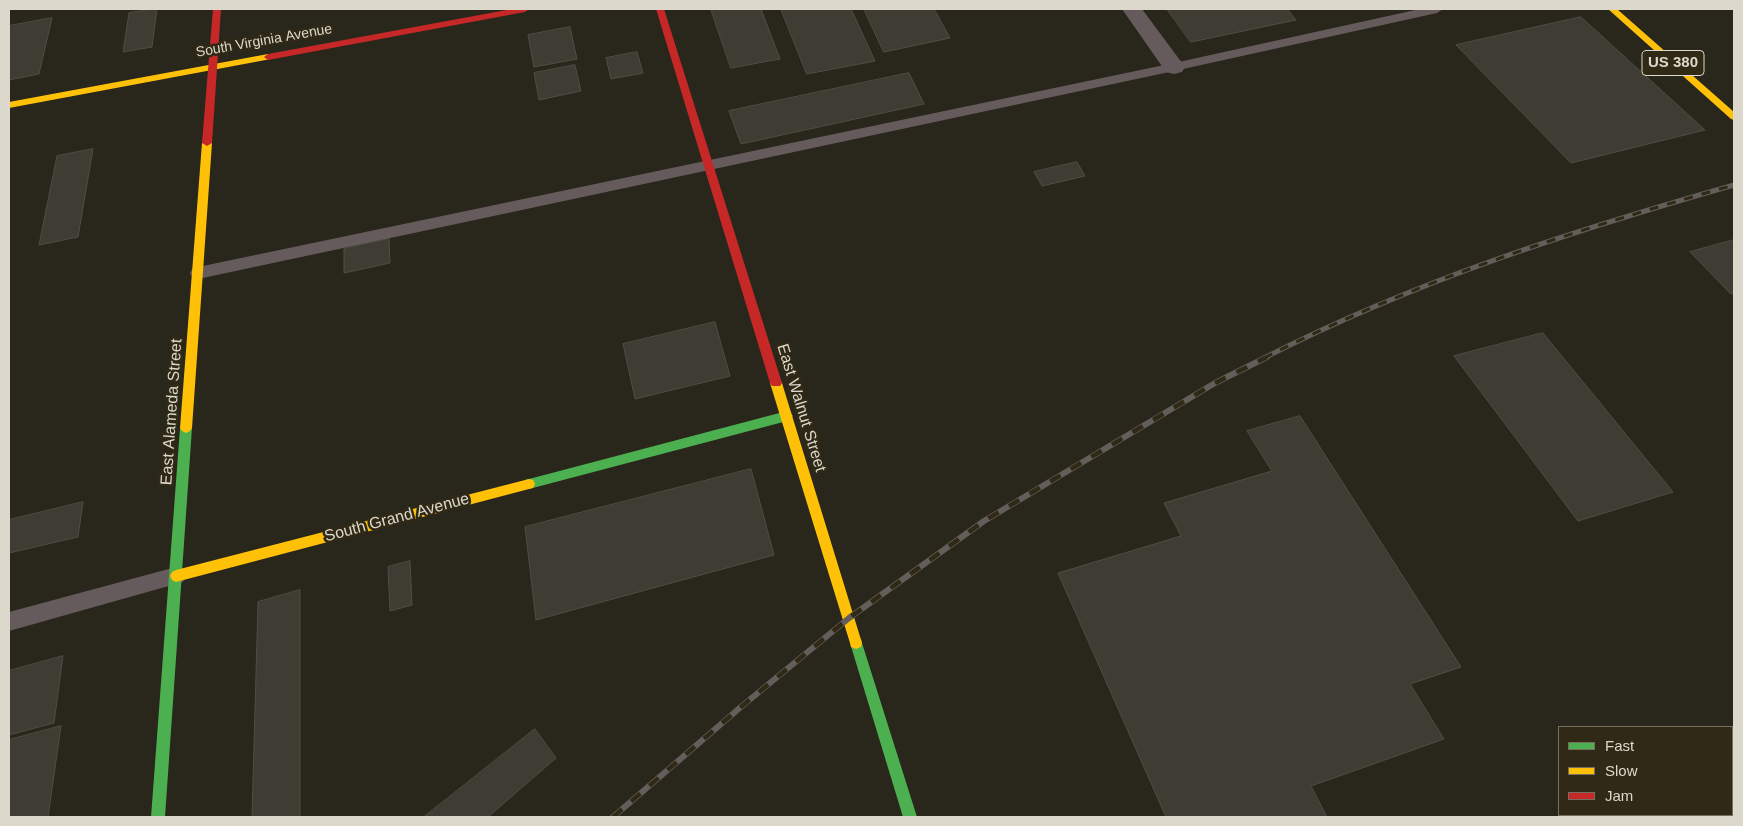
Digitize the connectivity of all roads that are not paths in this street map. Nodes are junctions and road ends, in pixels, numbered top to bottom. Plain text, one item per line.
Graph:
1 (217, 9) edge
2 (525, 9) edge
3 (660, 9) edge
4 (1132, 9) edge
5 (1437, 9) edge
6 (1612, 9) edge
7 (212, 66) junction
8 (1174, 67) junction
9 (9, 104) edge
10 (1734, 117) edge
11 (708, 164) junction
12 (198, 272) junction
13 (787, 416) junction
14 (176, 576) junction
15 (9, 622) edge
16 (158, 817) edge
17 (910, 817) edge

1 - 7 street, East Alameda Street
2 - 7 street, South Virginia Avenue
3 - 11 street, East Walnut Street
4 - 8 street
5 - 8 lane
6 - 10 street, US 380
7 - 9 street, South Virginia Avenue
7 - 12 street, East Alameda Street
8 - 11 lane
11 - 12 lane
11 - 13 street, East Walnut Street
12 - 14 street, East Alameda Street
13 - 14 street, South Grand Avenue
13 - 17 street, East Walnut Street
14 - 15 lane, South Grand Avenue
14 - 16 street, East Alameda Street

